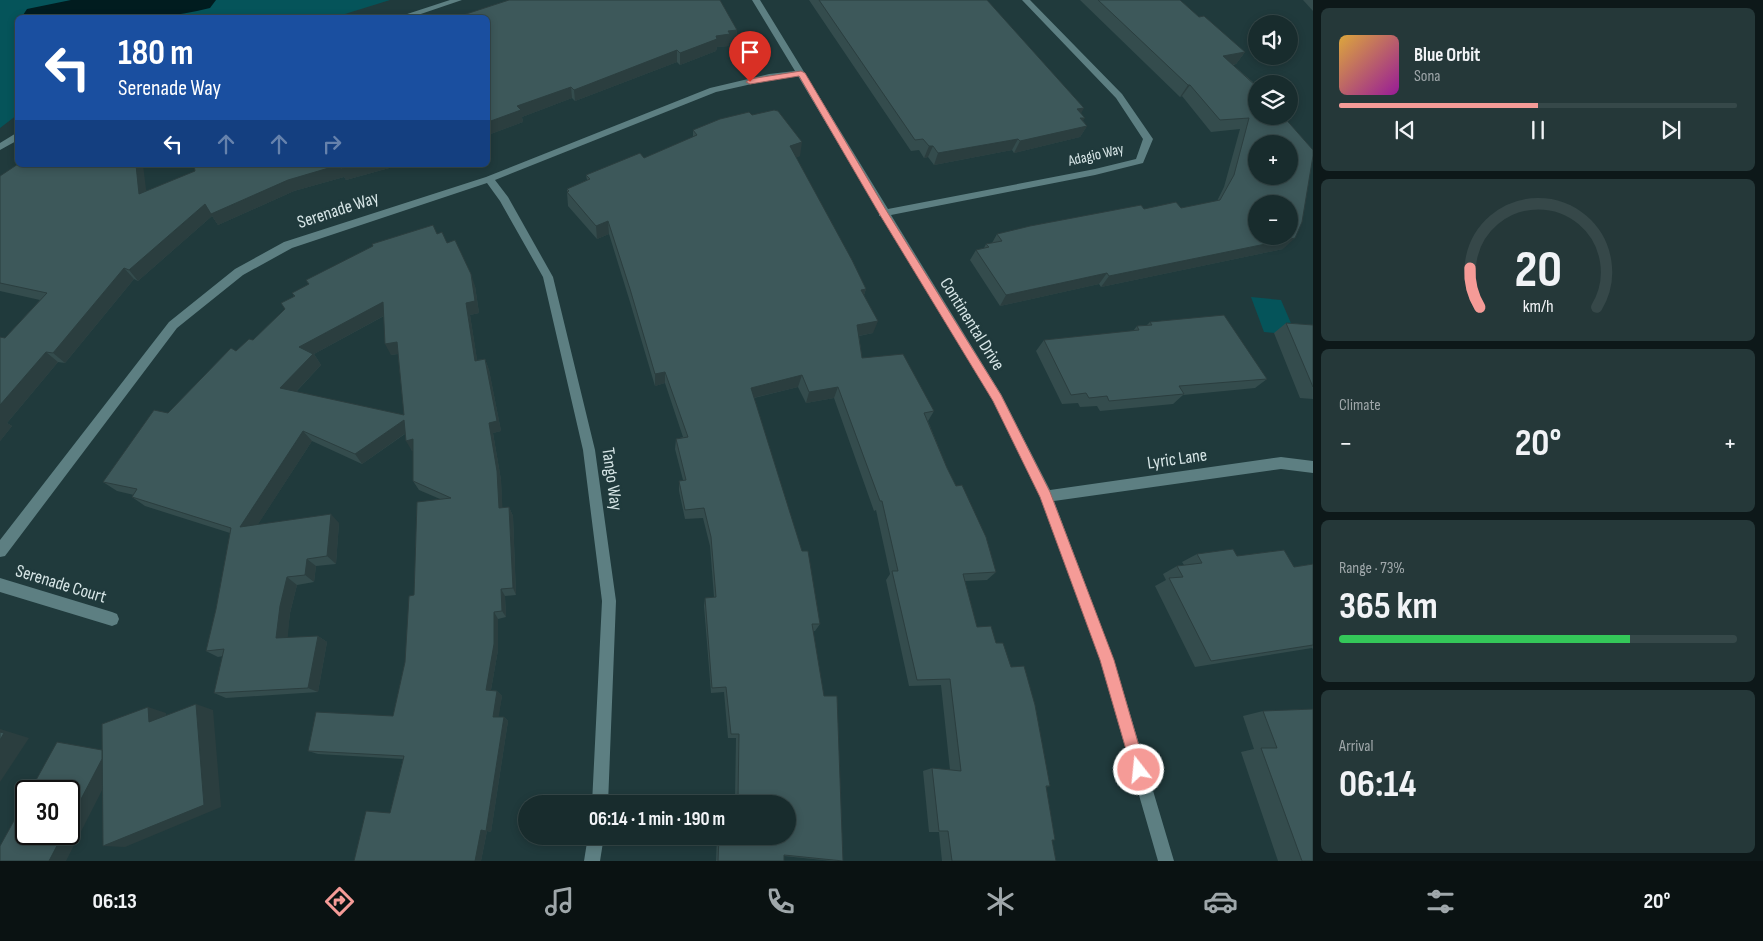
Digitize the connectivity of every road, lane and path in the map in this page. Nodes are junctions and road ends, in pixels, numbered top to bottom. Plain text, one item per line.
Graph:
1 (458, 0) edge
2 (756, 0) edge
3 (1026, 0) edge
4 (409, 15) edge
5 (801, 73) junction
6 (15, 137) edge
7 (0, 147) edge
8 (489, 179) junction
9 (883, 212) junction
10 (1313, 466) edge
11 (1046, 496) junction
12 (0, 551) edge
13 (0, 585) edge
14 (112, 619) dead end
15 (600, 795) edge
16 (595, 845) edge
17 (592, 861) edge
18 (1166, 861) edge

1 - 4 street
2 - 5 street, Continental Drive
3 - 9 street, Adagio Way
5 - 8 street, Serenade Way
5 - 9 street, Continental Drive
6 - 7 street
8 - 12 street, Serenade Way
8 - 15 street, Tango Way
9 - 11 street, Continental Drive
10 - 11 street, Lyric Lane
11 - 18 street, Continental Drive
13 - 14 street, Serenade Court
16 - 17 street

